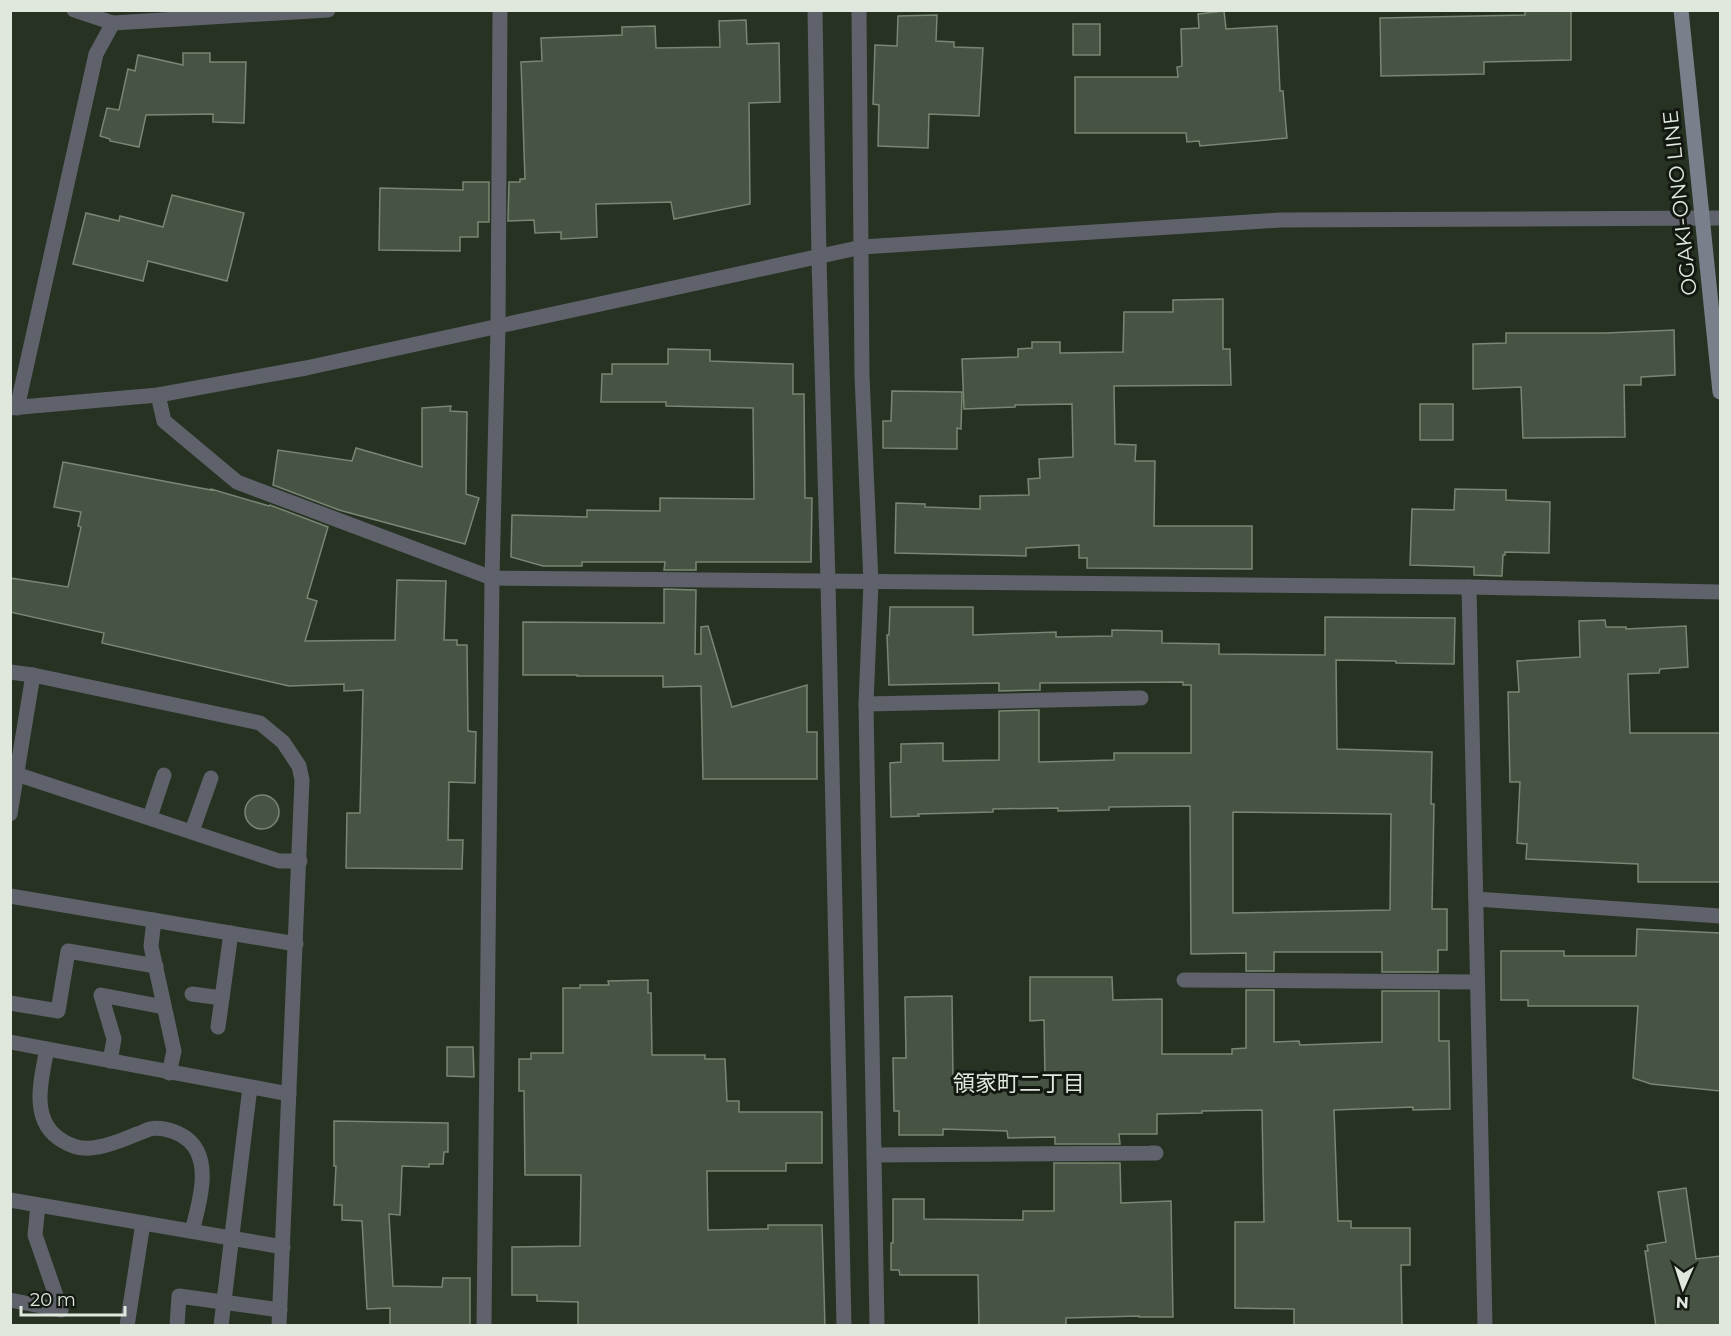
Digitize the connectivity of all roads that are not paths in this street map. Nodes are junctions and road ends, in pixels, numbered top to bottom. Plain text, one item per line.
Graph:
1 (74, 10) edge
2 (328, 10) edge
3 (500, 10) edge
4 (815, 10) edge
5 (859, 10) edge
6 (1682, 10) edge
7 (113, 23) junction
8 (1703, 218) junction
9 (1720, 218) edge
10 (862, 248) junction
11 (819, 258) junction
12 (498, 327) junction
13 (1720, 392) edge
14 (158, 395) junction
15 (14, 408) edge
16 (492, 578) junction
17 (828, 582) junction
18 (871, 583) junction
19 (1469, 587) junction
20 (1720, 592) edge
21 (10, 672) edge
22 (33, 675) junction
23 (1141, 698) dead end
24 (866, 704) junction
25 (14, 772) edge
26 (164, 775) dead end
27 (211, 778) dead end
28 (10, 814) edge
29 (150, 817) junction
30 (192, 831) junction
31 (300, 861) junction
32 (10, 896) edge
33 (1476, 899) junction
34 (1720, 916) edge
35 (154, 920) junction
36 (231, 933) junction
37 (296, 944) junction
38 (156, 966) junction
39 (1184, 980) dead end
40 (1477, 982) junction
41 (192, 994) dead end
42 (222, 998) junction
43 (10, 1003) edge
44 (164, 1007) junction
45 (218, 1027) dead end
46 (10, 1042) edge
47 (47, 1050) junction
48 (110, 1061) junction
49 (169, 1073) junction
50 (250, 1087) junction
51 (289, 1094) junction
52 (1151, 1153) dead end
53 (874, 1155) junction
54 (10, 1200) edge
55 (38, 1205) junction
56 (143, 1223) junction
57 (192, 1231) junction
58 (231, 1238) junction
59 (283, 1247) junction
60 (10, 1300) edge
61 (224, 1303) junction
62 (279, 1318) edge
63 (127, 1326) edge
64 (177, 1326) edge
65 (221, 1326) edge
66 (484, 1326) edge
67 (844, 1326) edge
68 (877, 1326) edge
69 (1485, 1326) edge

1 - 7 street
2 - 7 street
3 - 12 street
4 - 11 street
5 - 10 street
6 - 8 main road, OGAKI-ONO LINE
7 - 15 street
8 - 9 street
8 - 10 street
8 - 13 main road, OGAKI-ONO LINE
10 - 11 street
10 - 18 street
11 - 12 street
11 - 17 street
12 - 14 street
12 - 16 street
14 - 15 street
14 - 16 street
16 - 17 street
16 - 66 street
17 - 18 street
17 - 67 street
18 - 19 street
18 - 24 street
19 - 20 street
19 - 33 street
21 - 22 street
22 - 25 street
22 - 31 street
23 - 24 street
24 - 53 street
25 - 28 street
25 - 29 street
26 - 29 street
27 - 30 street
29 - 30 street
30 - 31 street
31 - 37 street
32 - 35 street
33 - 34 street
33 - 40 street
35 - 36 street
35 - 38 street
36 - 37 street
36 - 42 street
37 - 51 street
38 - 43 street
38 - 44 street
39 - 40 street
40 - 69 street
41 - 42 street
42 - 45 street
44 - 48 street
44 - 49 street
46 - 47 street
47 - 48 street
47 - 57 street
48 - 49 street
49 - 50 street
50 - 51 street
50 - 58 street
51 - 59 street
52 - 53 street
53 - 68 street
54 - 55 street
55 - 56 street
55 - 60 street
56 - 57 street
56 - 63 street
57 - 58 street
58 - 59 street
58 - 61 street
59 - 62 street
61 - 62 street
61 - 64 street
61 - 65 street

